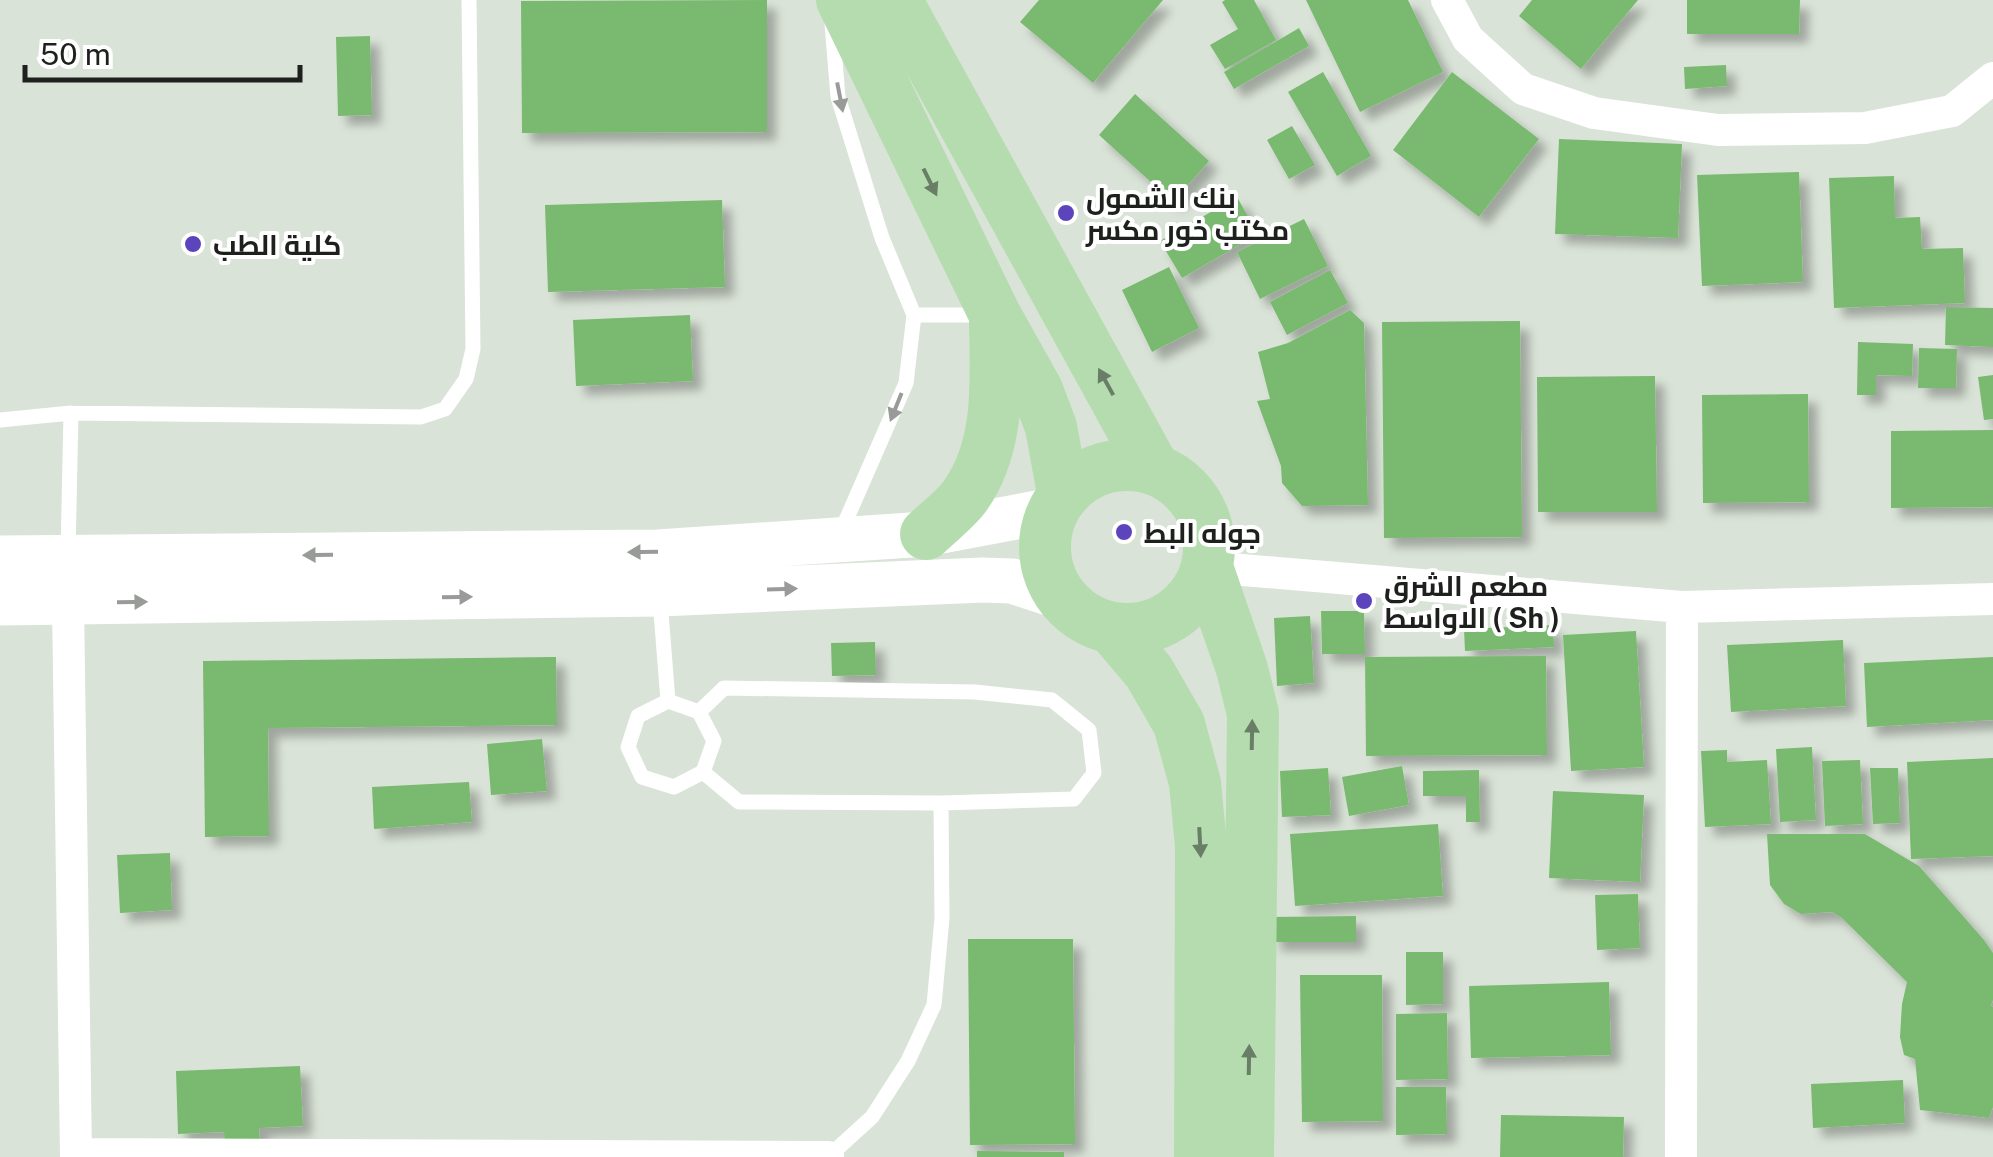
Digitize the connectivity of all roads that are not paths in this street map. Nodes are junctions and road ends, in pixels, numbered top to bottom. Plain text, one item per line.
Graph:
1 (469, 0) edge
2 (831, 0) edge
3 (842, 0) edge
4 (896, 0) edge
5 (1447, 0) edge
6 (1993, 78) edge
7 (914, 315) junction
8 (995, 316) junction
9 (71, 413) junction
10 (0, 420) edge
11 (1153, 467) junction
12 (1058, 502) junction
13 (926, 534) junction
14 (837, 541) junction
15 (0, 558) edge
16 (68, 558) junction
17 (1208, 567) junction
18 (660, 594) junction
19 (1061, 598) junction
20 (1993, 599) edge
21 (0, 603) edge
22 (68, 604) junction
23 (1682, 607) junction
24 (1112, 628) junction
25 (668, 701) junction
26 (699, 712) junction
27 (704, 772) junction
28 (941, 804) junction
29 (76, 1155) edge
30 (482, 1157) edge
31 (828, 1157) edge
32 (1200, 1157) edge
33 (1248, 1157) edge
34 (1681, 1157) edge

1 - 9 lane
2 -> 7 lane
3 -> 8 main road
11 -> 4 main road
5 - 6 street
7 - 8 lane
7 -> 14 lane
8 - 12 main road
8 - 13 main road
9 - 10 lane
9 - 16 lane
11 - 12 main road
11 - 17 main road
12 - 13 main road
12 - 19 main road
13 - 14 main road
14 -> 16 main road
15 - 16 main road
16 - 22 main road
17 - 23 street
17 - 24 main road
33 -> 17 main road
18 -> 19 main road
22 -> 18 main road
18 - 25 lane
19 - 24 main road
20 - 23 street
21 - 22 main road
22 - 29 street
23 - 34 street
24 -> 32 main road
25 - 26 lane
25 - 27 lane
26 - 27 lane
26 - 28 lane
27 - 28 lane
28 - 31 lane
29 - 30 street
30 - 31 street

